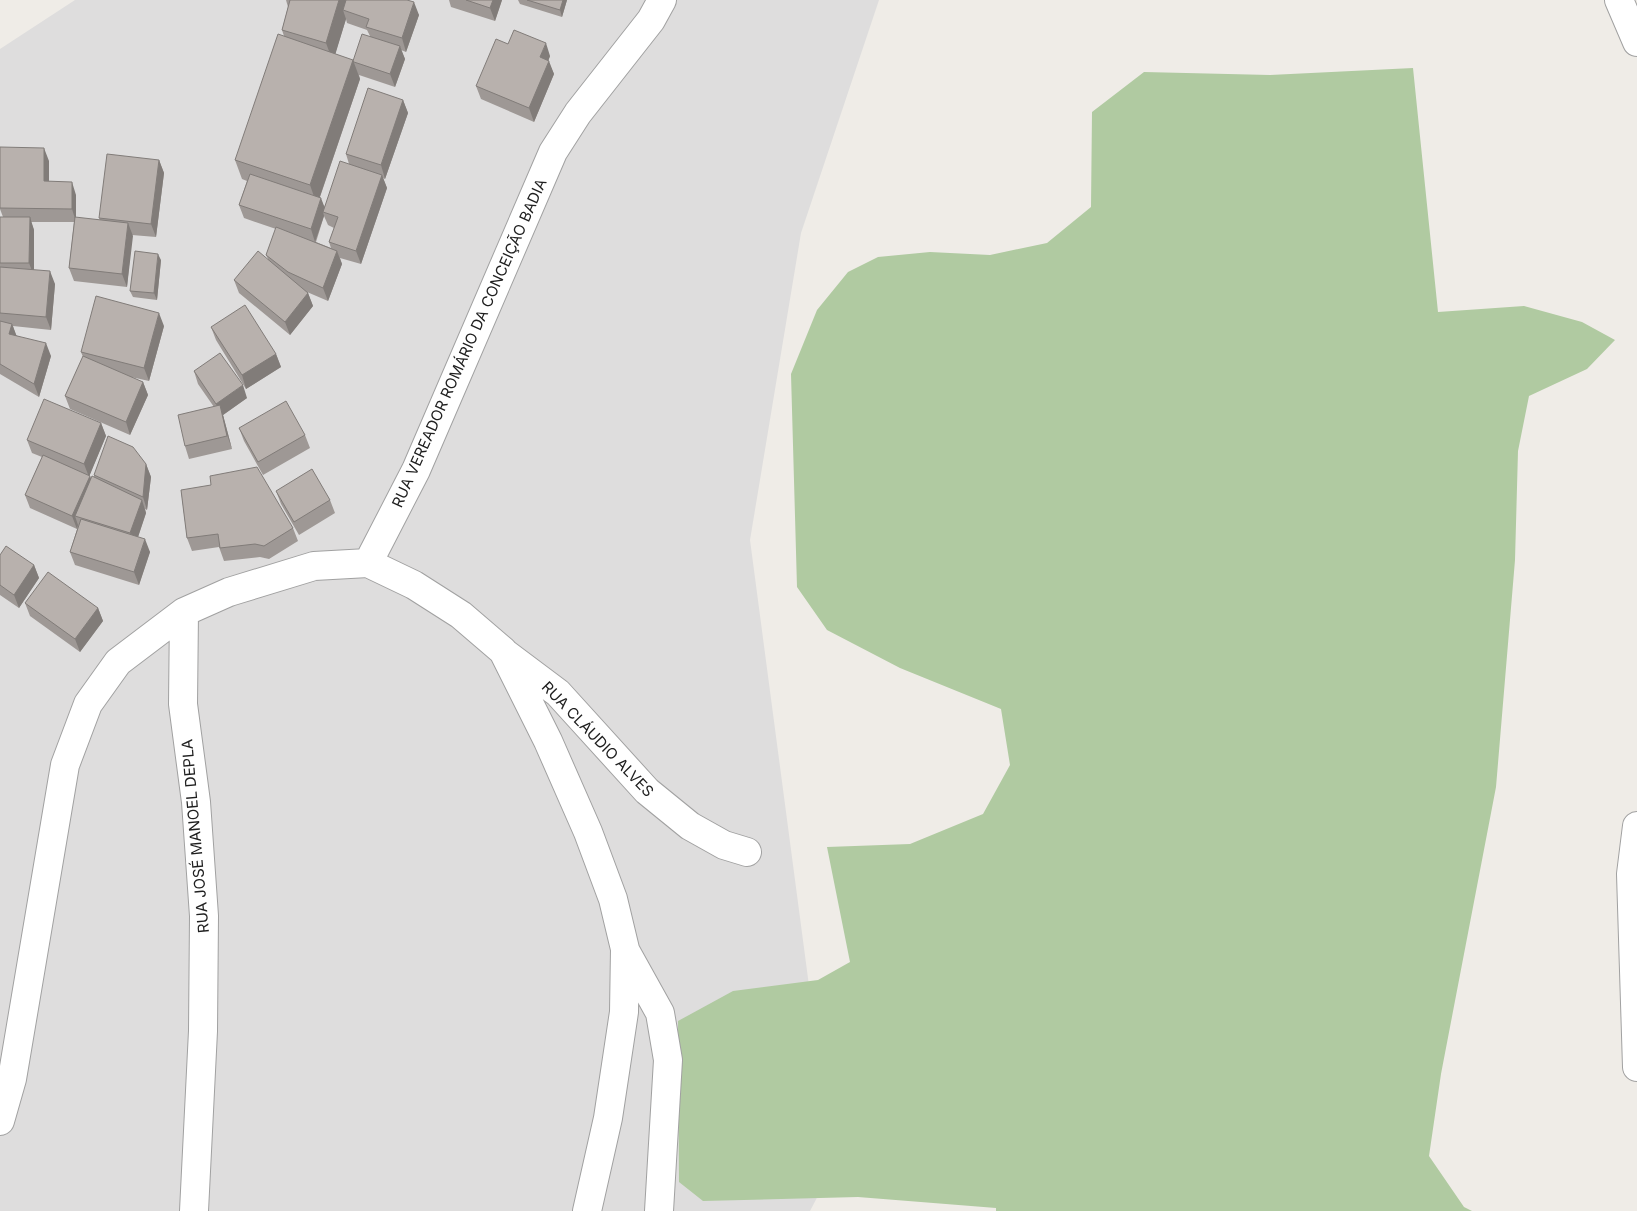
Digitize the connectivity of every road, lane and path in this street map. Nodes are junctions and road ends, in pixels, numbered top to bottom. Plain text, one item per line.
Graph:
1 (662, 0) edge
2 (1619, 0) edge
3 (1637, 42) edge
4 (368, 563) junction
5 (184, 612) junction
6 (502, 651) junction
7 (1637, 826) edge
8 (747, 852) dead end
9 (625, 949) junction
10 (1637, 1067) edge
11 (0, 1122) edge
12 (194, 1211) edge
13 (586, 1211) edge
14 (659, 1211) edge

1 - 4 street, RUA VEREADOR ROMÁRIO DA CONCEIÇÃO BADIA
2 - 3 street
4 - 5 street
4 - 6 street, RUA CLÁUDIO ALVES
5 - 11 street
5 - 12 street, RUA JOSÉ MANOEL DEPLA
6 - 8 street, RUA CLÁUDIO ALVES
6 - 9 street
7 - 10 street
9 - 13 street
9 - 14 street

